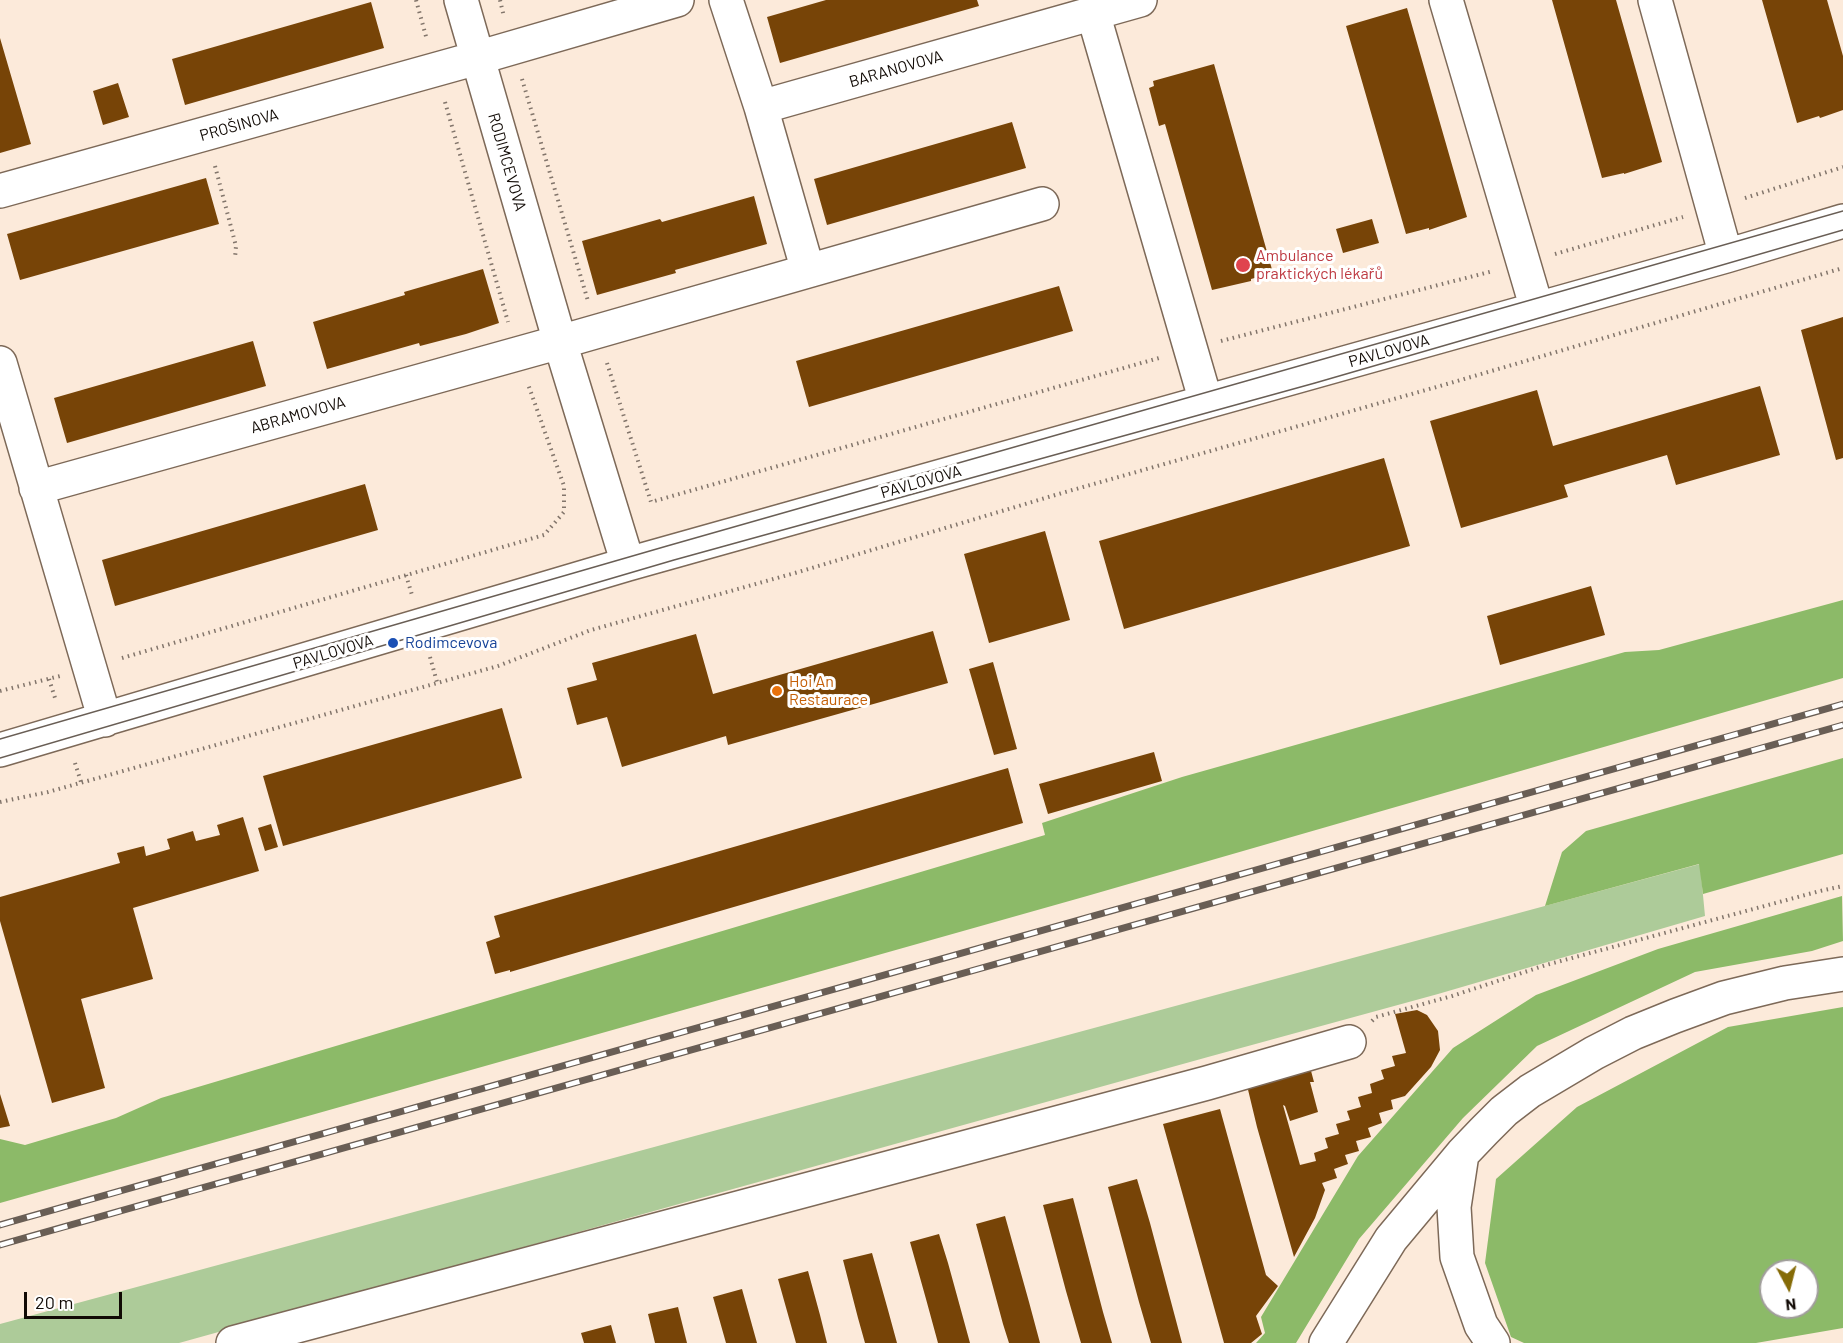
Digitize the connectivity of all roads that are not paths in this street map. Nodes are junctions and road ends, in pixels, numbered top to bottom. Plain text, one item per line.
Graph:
1 (461, 0) edge
2 (677, 0) edge
3 (726, 0) edge
4 (1140, 0) edge
5 (1446, 0) edge
6 (1655, 0) edge
7 (1093, 13) junction
8 (477, 58) junction
9 (761, 107) junction
10 (0, 191) edge
11 (1042, 204) dead end
12 (1843, 221) edge
13 (1726, 256) junction
14 (808, 270) junction
15 (1537, 309) junction
16 (560, 342) junction
17 (0, 363) edge
18 (1206, 402) junction
19 (36, 488) junction
20 (628, 564) junction
21 (105, 720) junction
22 (0, 750) edge
23 (1843, 974) edge
24 (1349, 1042) road end
25 (1462, 1154) junction
26 (233, 1343) edge
27 (1326, 1343) edge
28 (1493, 1343) edge

1 - 8 main road, RODIMCEVOVA
2 - 8 main road
3 - 9 main road
4 - 7 main road, BARANOVOVA
5 - 15 main road
6 - 13 main road
7 - 9 main road, BARANOVOVA
7 - 18 main road
8 - 10 main road, PROŠINOVA
8 - 16 main road, RODIMCEVOVA
9 - 14 main road
11 - 14 main road
12 - 13 main road, PAVLOVOVA
13 - 15 main road, PAVLOVOVA
14 - 16 main road
15 - 18 main road, PAVLOVOVA
16 - 19 main road, ABRAMOVOVA
16 - 20 main road, RODIMCEVOVA
17 - 19 main road
18 - 20 main road, PAVLOVOVA
19 - 21 main road
20 - 21 main road, PAVLOVOVA
21 - 22 main road, PAVLOVOVA
23 - 25 main road
24 - 26 main road
25 - 27 main road
25 - 28 main road

